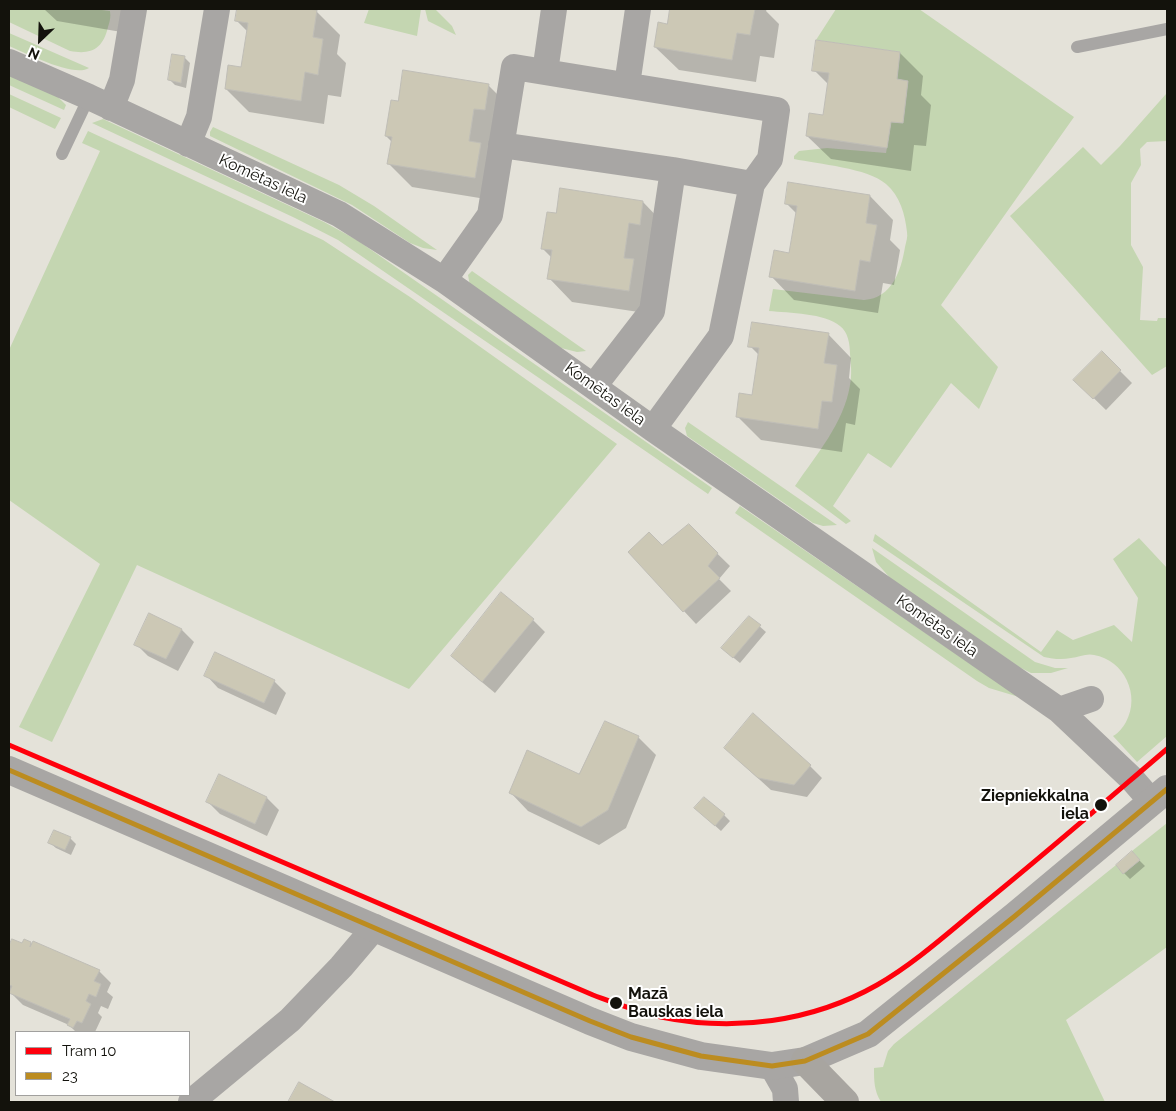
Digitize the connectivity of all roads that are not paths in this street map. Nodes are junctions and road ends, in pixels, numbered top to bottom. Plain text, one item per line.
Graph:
1 (134, 9) edge
2 (217, 9) edge
3 (554, 9) edge
4 (638, 9) edge
5 (1167, 29) edge
6 (1077, 46) dead end
7 (9, 62) edge
8 (545, 72) junction
9 (627, 85) junction
10 (100, 102) junction
11 (188, 144) junction
12 (501, 145) junction
13 (62, 154) dead end
14 (673, 170) junction
15 (752, 184) junction
16 (444, 280) junction
17 (594, 386) junction
18 (653, 429) junction
19 (1091, 699) dead end
20 (1059, 710) junction
21 (11, 776) edge
22 (1160, 796) edge
23 (375, 927) junction
24 (805, 1060) junction
25 (772, 1066) junction
26 (190, 1102) edge
27 (786, 1102) edge
28 (845, 1102) edge

1 - 10 street
2 - 11 street
3 - 8 street
4 - 9 street
5 - 6 lane
7 - 10 street, Komētas iela
8 - 9 street
8 - 12 street
9 - 15 street
10 - 11 street, Komētas iela
10 - 13 lane
11 - 16 street, Komētas iela
12 - 14 street
12 - 16 street
14 - 15 street
14 - 17 street
15 - 18 street
16 - 17 street, Komētas iela
17 - 18 street, Komētas iela
18 - 20 street, Komētas iela
19 - 20 street
20 - 22 street, Komētas iela
21 - 23 street
22 - 24 street
23 - 25 street
23 - 26 street
24 - 25 street
24 - 28 highway
25 - 27 street

